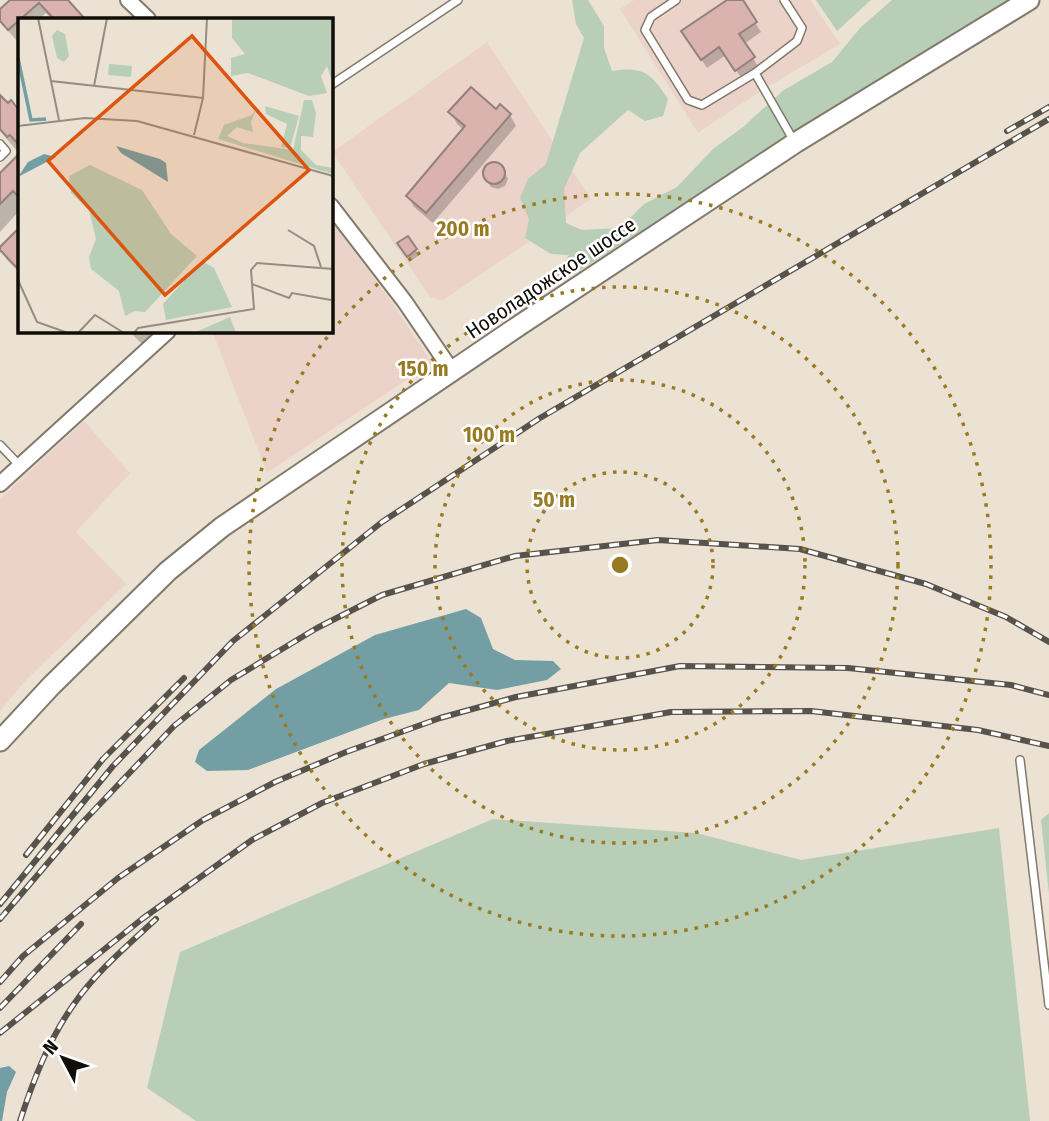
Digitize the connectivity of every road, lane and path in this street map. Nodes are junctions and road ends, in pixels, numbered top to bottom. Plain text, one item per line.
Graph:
1 (128, 0) edge
2 (458, 0) edge
3 (676, 0) edge
4 (784, 0) edge
5 (1029, 0) edge
6 (147, 18) edge
7 (755, 73) junction
8 (332, 84) edge
9 (795, 143) junction
10 (0, 145) edge
11 (0, 157) edge
12 (332, 207) edge
13 (167, 332) edge
14 (452, 371) junction
15 (0, 445) edge
16 (20, 466) junction
17 (0, 484) edge
18 (0, 741) edge
19 (1020, 760) dead end
20 (1049, 1005) edge

1 - 6 street
2 - 8 lane
3 - 7 lane
4 - 7 lane
5 - 9 main road, Новоладожское шоссе
7 - 9 lane
9 - 14 main road, Новоладожское шоссе
10 - 11 lane
12 - 14 street
13 - 16 street
14 - 18 main road, Новоладожское шоссе
15 - 16 lane
16 - 17 street
19 - 20 lane

